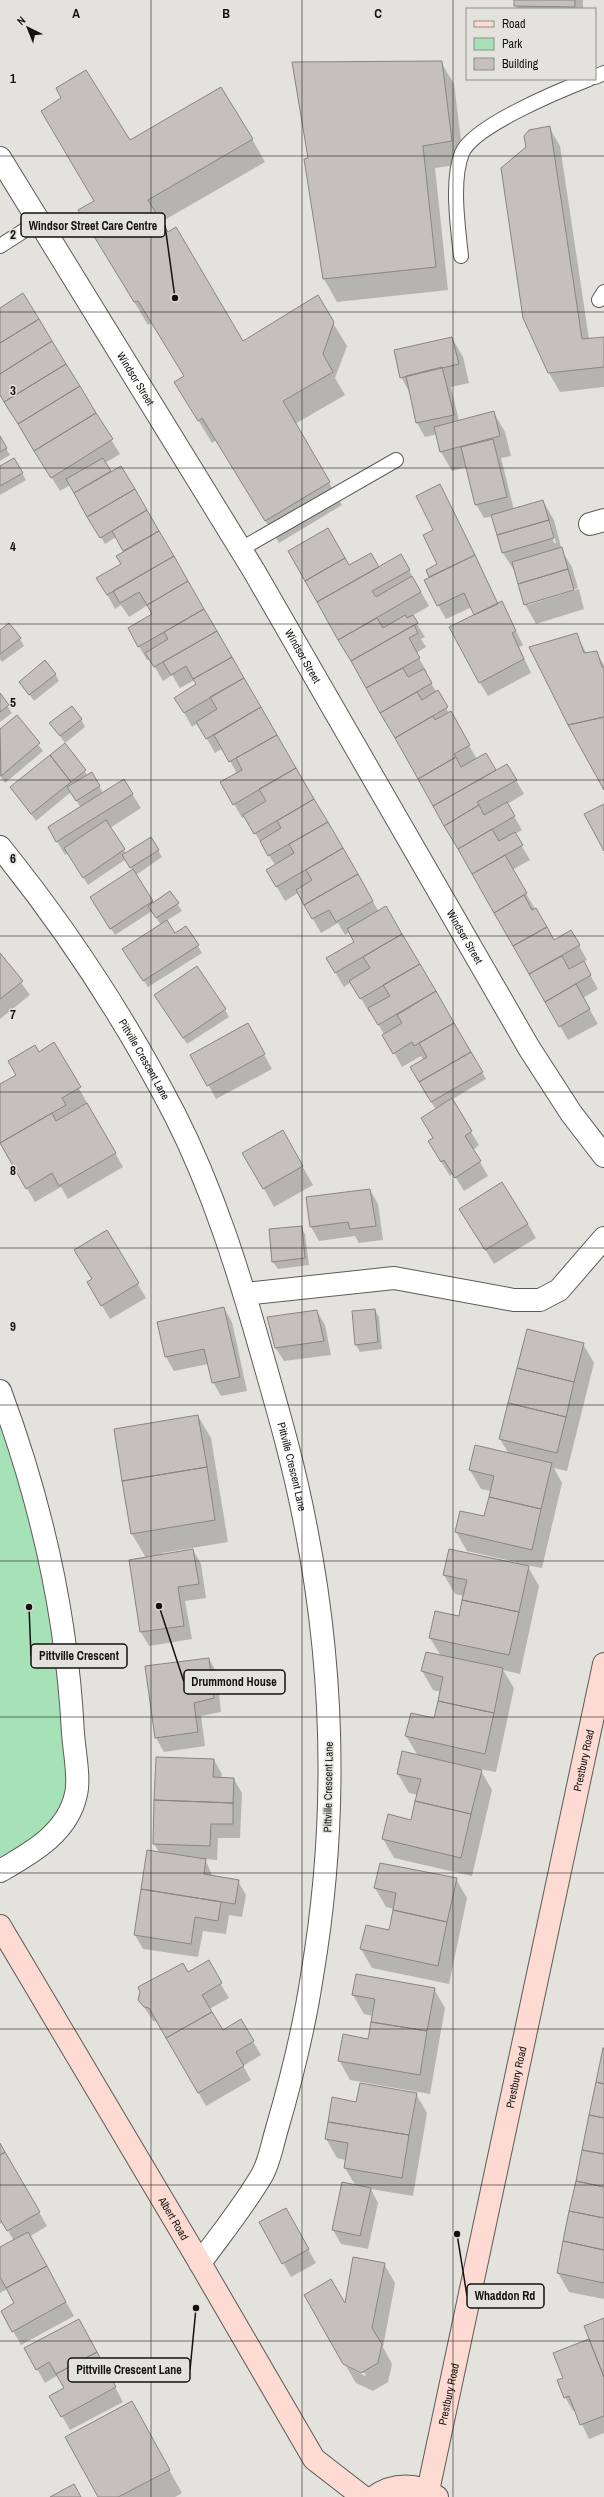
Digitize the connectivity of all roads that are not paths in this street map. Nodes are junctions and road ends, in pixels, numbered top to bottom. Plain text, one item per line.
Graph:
1 (587, 80) edge
2 (0, 158) edge
3 (39, 221) junction
4 (0, 246) edge
5 (461, 256) dead end
6 (396, 460) dead end
7 (241, 549) junction
8 (0, 847) edge
9 (604, 1156) edge
10 (604, 1238) edge
11 (245, 1294) junction
12 (0, 1391) edge
13 (603, 1669) edge
14 (0, 1871) edge
15 (0, 1926) edge
16 (200, 2263) junction
17 (433, 2494) edge
18 (363, 2497) edge
19 (374, 2497) edge

1 - 5 lane
2 - 3 street, Windsor Street
3 - 4 lane
3 - 7 street, Windsor Street
6 - 7 lane
7 - 9 street, Windsor Street
8 - 11 street, Pittville Crescent Lane
10 - 11 street
11 - 16 street, Pittville Crescent Lane
12 - 14 street
13 - 17 main road, Prestbury Road
15 - 16 main road, Albert Road
16 - 18 main road, Albert Road
17 - 19 main road

